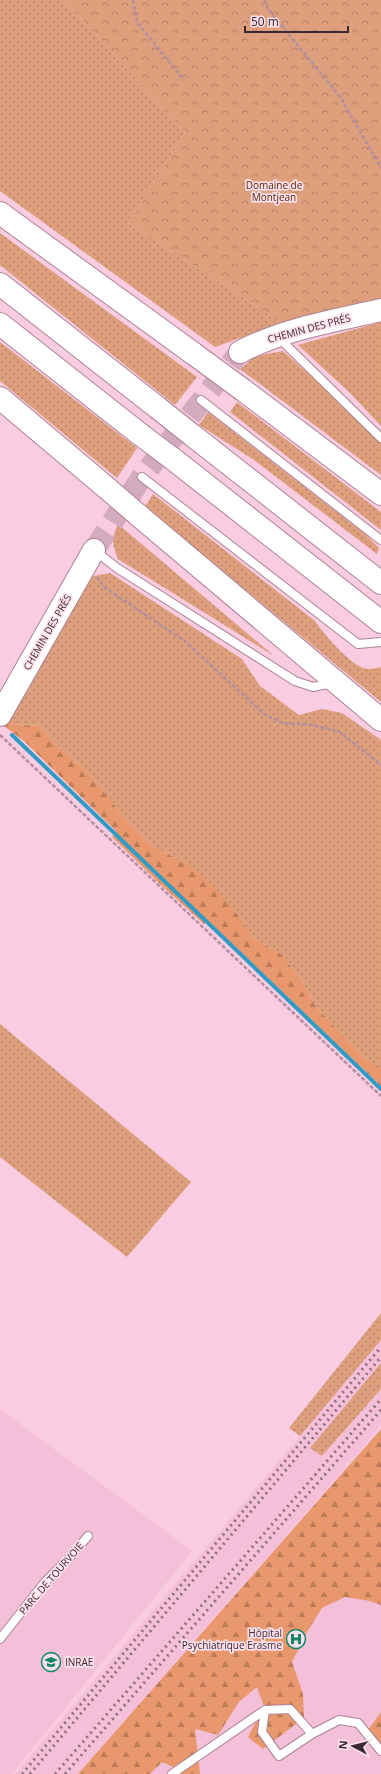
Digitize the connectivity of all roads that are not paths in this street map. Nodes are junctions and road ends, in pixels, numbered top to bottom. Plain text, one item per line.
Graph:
1 (0, 213) edge
2 (0, 284) edge
3 (381, 310) edge
4 (0, 324) edge
5 (277, 336) junction
6 (240, 352) tunnel mouth
7 (0, 398) edge
8 (201, 400) dead end
9 (381, 438) edge
10 (142, 477) dead end
11 (381, 494) edge
12 (381, 540) edge
13 (90, 556) joint
14 (381, 582) edge
15 (381, 622) edge
16 (381, 642) edge
17 (336, 682) junction
18 (0, 715) edge
19 (381, 720) edge
20 (88, 1536) dead end
21 (0, 1639) edge
22 (265, 1710) junction
23 (312, 1734) junction
24 (381, 1751) edge
25 (172, 1774) edge

1 - 11 main road, bridge
2 - 14 main road, bridge
3 - 5 main road, CHEMIN DES PRÉS
4 - 15 main road, bridge
5 - 6 main road, CHEMIN DES PRÉS
5 - 9 lane
7 - 17 main road, bridge
8 - 12 lane
10 - 16 lane
13 - 17 lane
13 - 18 main road, CHEMIN DES PRÉS
17 - 19 main road
20 - 21 lane, PARC DE TOURVOIE
22 - 23 lane
22 - 23 lane
22 - 25 lane
23 - 24 lane

